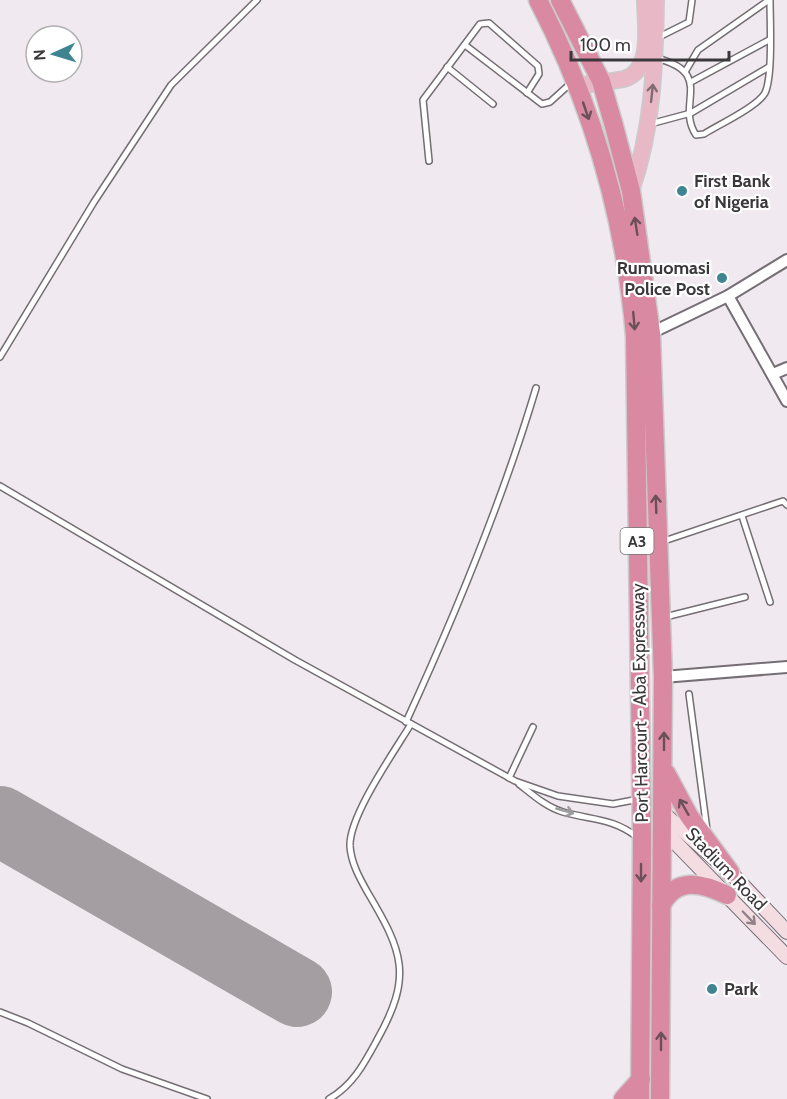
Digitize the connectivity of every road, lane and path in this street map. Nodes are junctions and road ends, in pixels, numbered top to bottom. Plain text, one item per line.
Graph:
1 (257, 0) edge
2 (537, 0) edge
3 (560, 0) edge
4 (645, 0) edge
5 (656, 0) edge
6 (692, 0) edge
7 (770, 0) edge
8 (655, 38) junction
9 (770, 40) junction
10 (465, 45) junction
11 (655, 58) junction
12 (447, 67) junction
13 (769, 67) junction
14 (685, 72) junction
15 (601, 81) junction
16 (691, 82) junction
17 (576, 83) junction
18 (527, 93) junction
19 (493, 104) dead end
20 (691, 113) junction
21 (648, 125) junction
22 (429, 161) dead end
23 (631, 191) junction
24 (787, 260) edge
25 (728, 296) junction
26 (651, 333) junction
27 (0, 357) edge
28 (787, 368) edge
29 (773, 374) junction
30 (536, 388) dead end
31 (787, 402) edge
32 (0, 486) edge
33 (787, 505) edge
34 (742, 516) junction
35 (657, 543) junction
36 (745, 597) dead end
37 (770, 602) dead end
38 (661, 618) junction
39 (787, 667) edge
40 (663, 677) junction
41 (690, 694) dead end
42 (408, 723) junction
43 (533, 727) dead end
44 (664, 769) junction
45 (509, 778) junction
46 (515, 781) junction
47 (640, 798) junction
48 (664, 823) junction
49 (642, 841) junction
50 (709, 844) junction
51 (729, 872) junction
52 (727, 895) junction
53 (661, 906) junction
54 (787, 932) edge
55 (787, 957) edge
56 (0, 1012) edge
57 (640, 1079) junction
58 (207, 1099) edge
59 (329, 1099) edge
60 (623, 1099) edge
61 (640, 1099) edge
62 (660, 1099) edge

1 - 27 lane
2 - 17 highway, Port Harcourt - Aba Expressway / A3
3 - 15 highway, Port Harcourt - Aba Expressway / A3
4 - 15 main road
5 - 8 main road
6 - 8 lane
7 - 9 lane
7 - 14 lane
8 - 11 main road
9 - 13 lane
9 - 16 lane
10 - 12 lane
10 - 18 lane
10 - 18 lane
11 - 14 lane
21 -> 11 main road
12 - 19 lane
12 - 22 lane
13 - 20 lane
13 - 20 lane
14 - 16 lane
15 - 17 main road
15 - 23 highway, Port Harcourt - Aba Expressway / A3
16 - 20 lane
17 - 18 lane
17 -> 47 highway, Port Harcourt - Aba Expressway / A3
20 - 21 lane
21 - 23 main road
26 -> 23 highway, Port Harcourt - Aba Expressway / A3
24 - 25 street
25 - 26 street
25 - 29 street
35 -> 26 highway, Port Harcourt - Aba Expressway / A3
28 - 29 street
29 - 31 street
30 - 42 lane
32 - 42 lane
33 - 34 lane
34 - 35 lane
34 - 37 lane
35 - 38 highway, Port Harcourt - Aba Expressway / A3
36 - 38 lane
38 - 40 highway, Port Harcourt - Aba Expressway / A3
39 - 40 street
44 -> 40 highway, Port Harcourt - Aba Expressway / A3
41 - 50 lane
42 - 45 lane
42 - 59 lane
43 - 45 lane
44 - 48 highway, Port Harcourt - Aba Expressway / A3
50 -> 44 highway
45 - 46 lane
46 - 47 lane
46 -> 49 lane
47 - 49 highway, Port Harcourt - Aba Expressway / A3
48 - 51 main road, Stadium Road
48 - 52 main road, Stadium Road
48 - 53 highway, Port Harcourt - Aba Expressway / A3
49 -> 57 highway, Port Harcourt - Aba Expressway / A3
50 - 51 highway
51 - 54 main road, Stadium Road
52 - 53 highway
52 -> 55 main road, Stadium Road
62 -> 53 highway, Port Harcourt - Aba Expressway / A3
56 - 58 lane
57 - 60 highway
57 - 61 highway, Port Harcourt - Aba Expressway / A3

